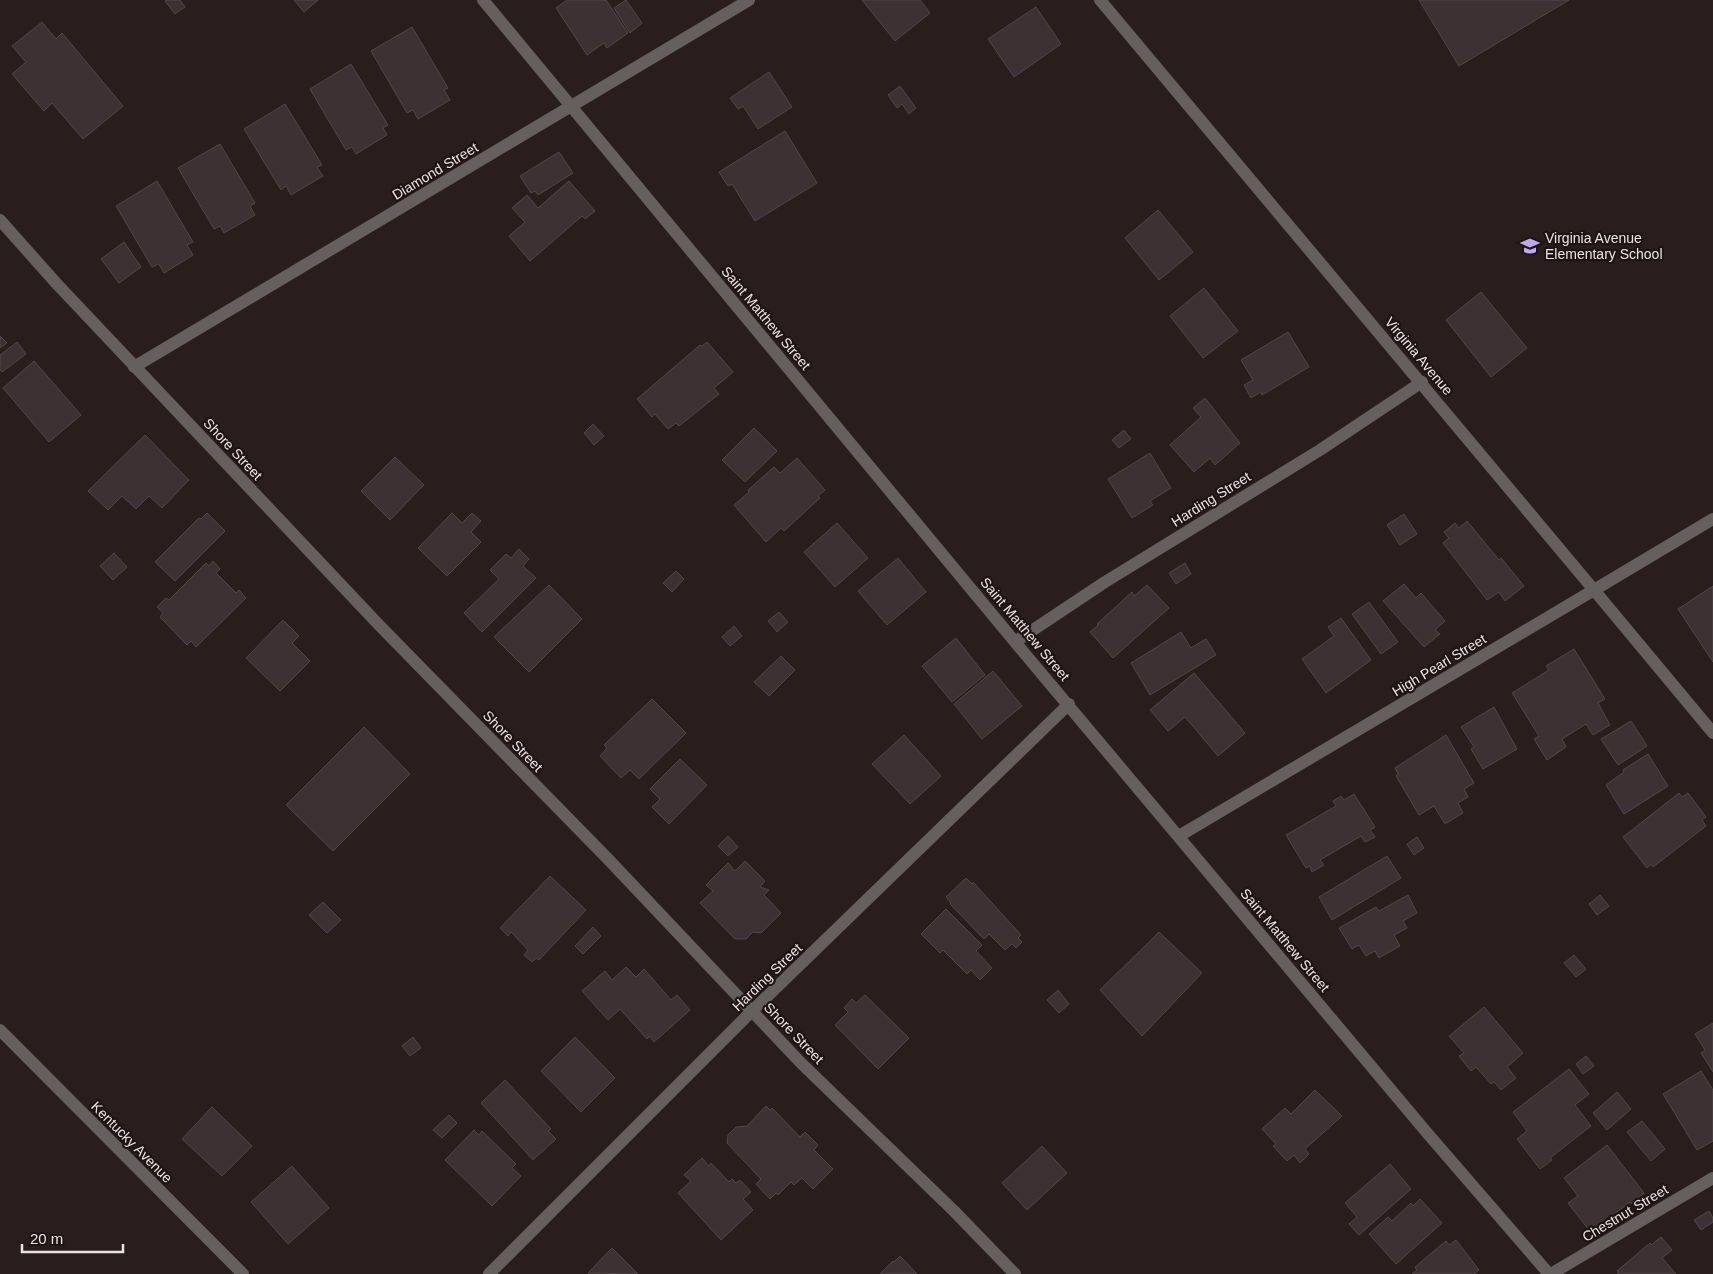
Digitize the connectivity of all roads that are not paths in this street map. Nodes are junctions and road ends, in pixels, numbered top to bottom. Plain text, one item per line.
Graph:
1 (483, 0) edge
2 (750, 0) edge
3 (1100, 0) edge
4 (572, 107) junction
5 (0, 220) edge
6 (134, 367) junction
7 (1422, 382) junction
8 (1713, 519) edge
9 (1594, 590) junction
10 (1016, 642) junction
11 (1069, 704) junction
12 (1713, 734) edge
13 (1179, 836) junction
14 (752, 1011) junction
15 (0, 1030) edge
16 (1713, 1178) edge
17 (239, 1273) edge
18 (488, 1274) edge
19 (1015, 1274) edge
20 (1550, 1274) edge

1 - 4 street, Saint Matthew Street
2 - 4 street, Diamond Street
3 - 7 street, Virginia Avenue
4 - 6 street, Diamond Street
4 - 10 street, Saint Matthew Street
5 - 6 street, Shore Street
6 - 14 street, Shore Street
7 - 9 street, Virginia Avenue
7 - 10 street, Harding Street
8 - 9 street, High Pearl Street
9 - 12 street, Virginia Avenue
9 - 13 street, High Pearl Street
10 - 11 street, Saint Matthew Street
11 - 13 street, Saint Matthew Street
11 - 14 street, Harding Street
13 - 20 street, Saint Matthew Street
14 - 18 street, Harding Street
14 - 19 street, Shore Street
15 - 17 street, Kentucky Avenue
16 - 20 street, Chestnut Street

